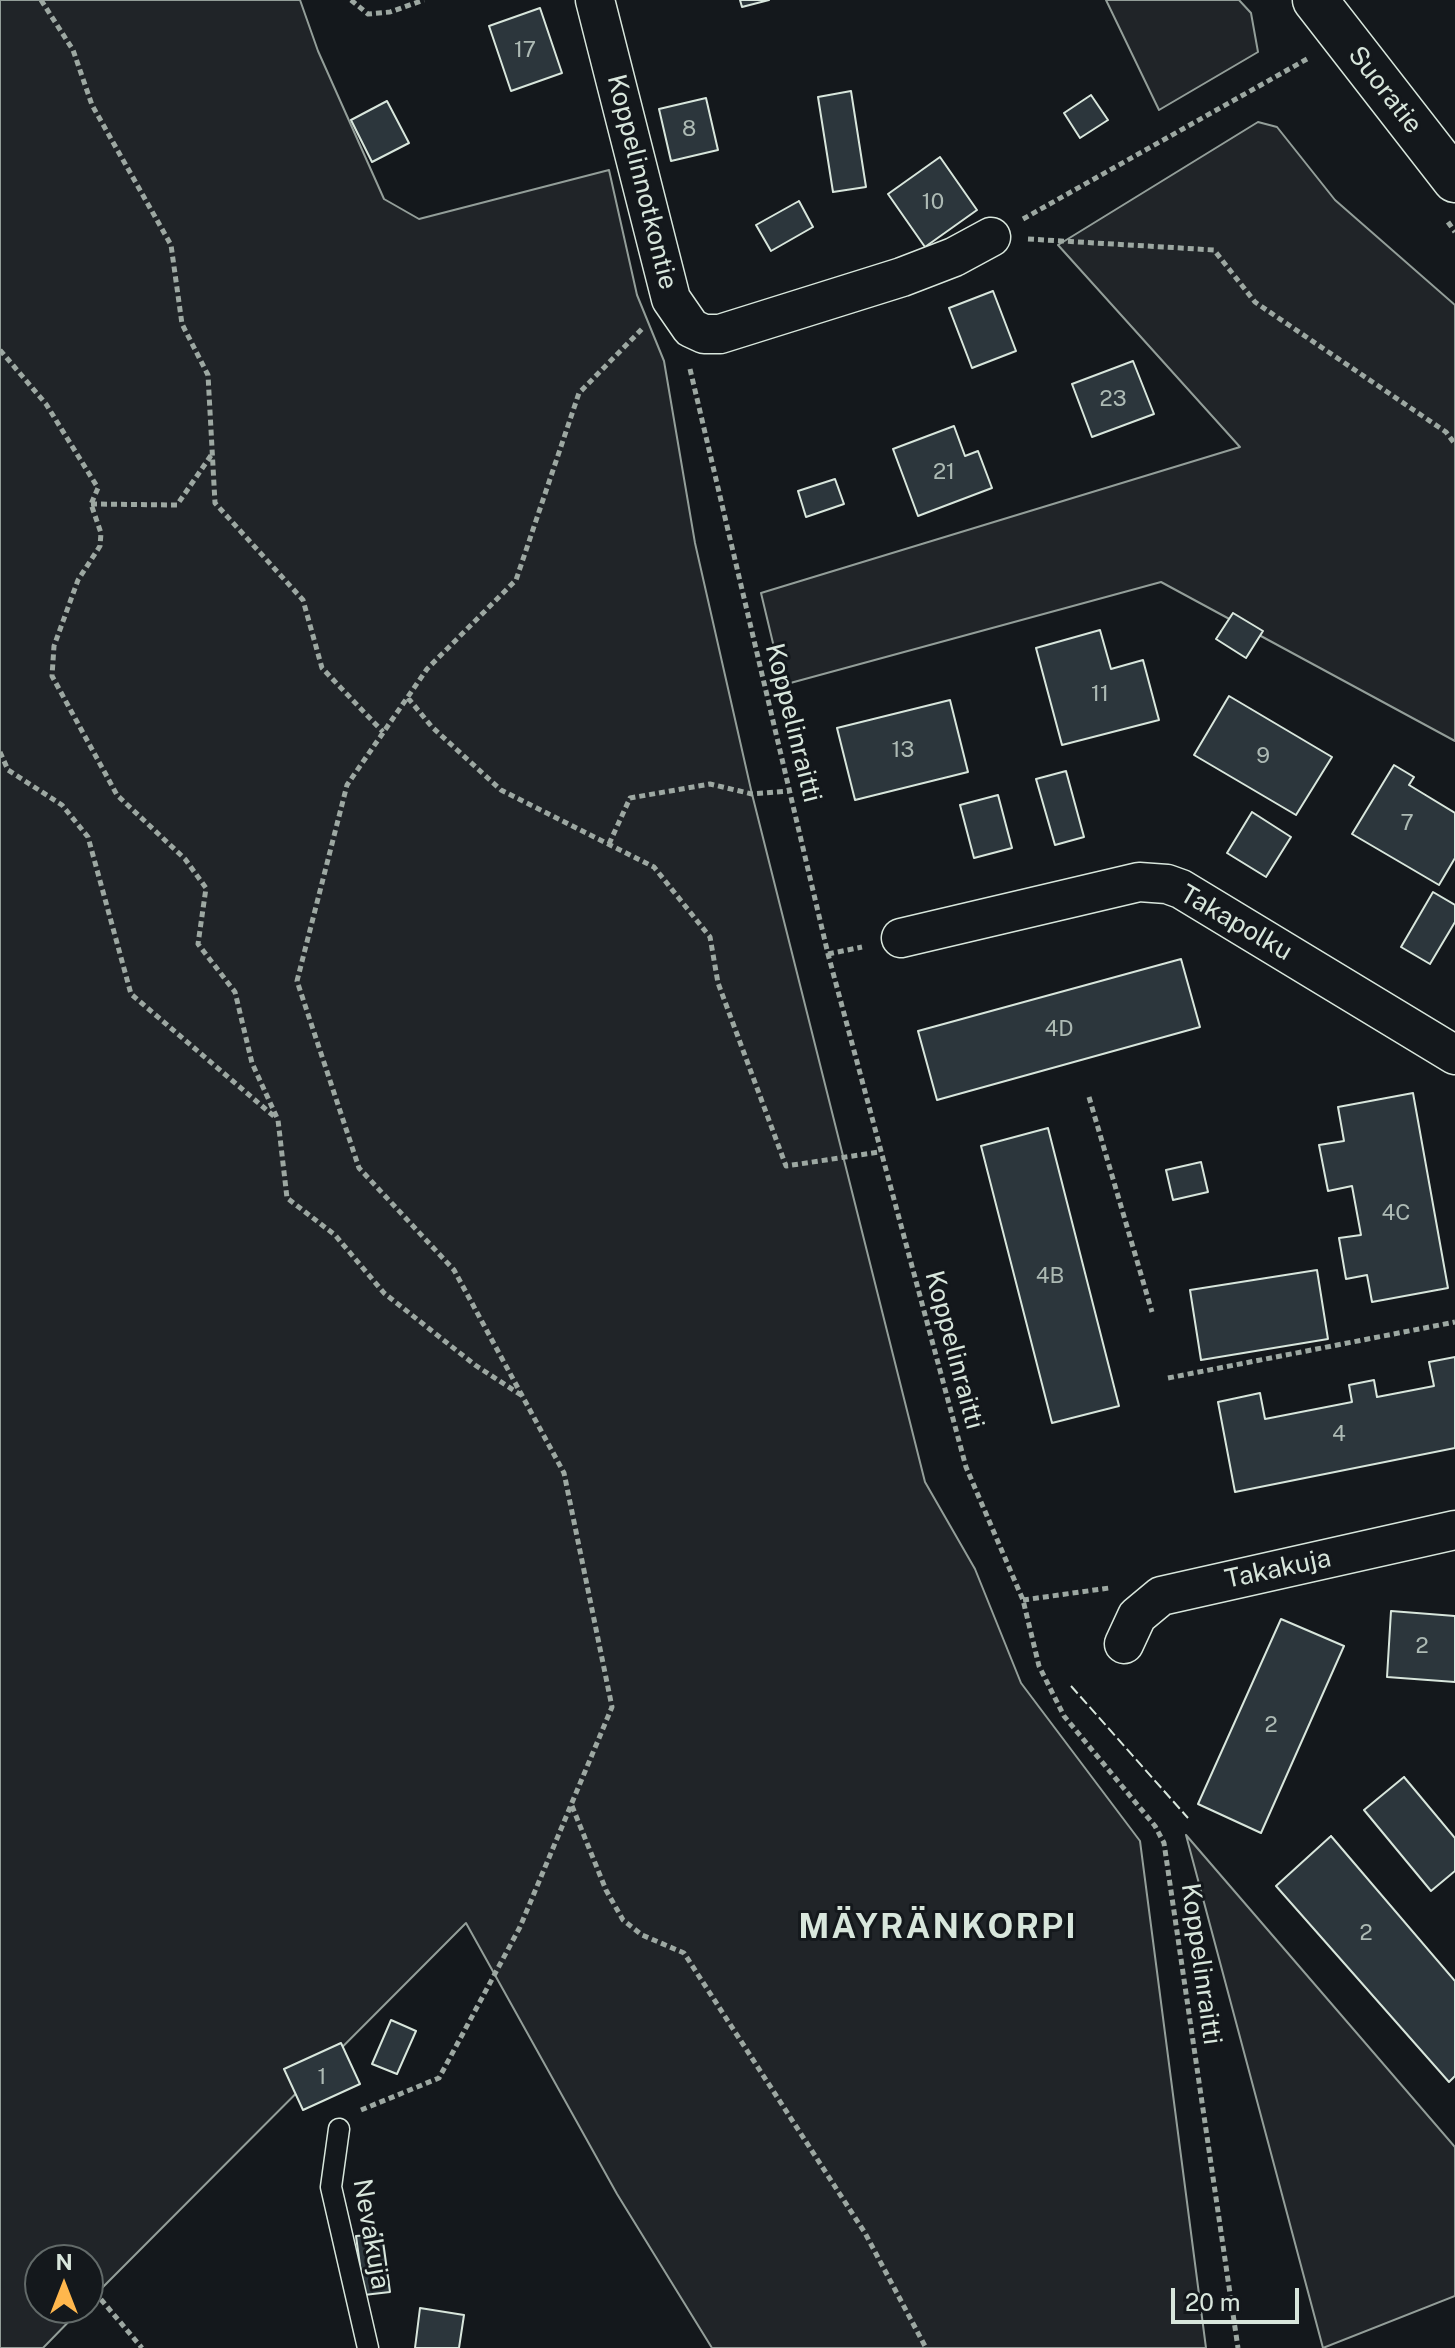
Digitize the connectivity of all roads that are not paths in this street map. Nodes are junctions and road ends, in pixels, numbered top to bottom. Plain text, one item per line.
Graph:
1 (595, 0) edge
2 (1315, 0) edge
3 (1455, 180) edge
4 (991, 237) road end
5 (901, 938) dead end
6 (1455, 1055) edge
7 (1455, 1530) edge
8 (1124, 1644) dead end
9 (339, 2129) road end
10 (368, 2348) edge

1 - 4 street, Koppelinnotkontie
2 - 3 street, Suoratie
5 - 6 street, Takapolku
7 - 8 street, Takakuja
9 - 10 lane, Nevakuja

